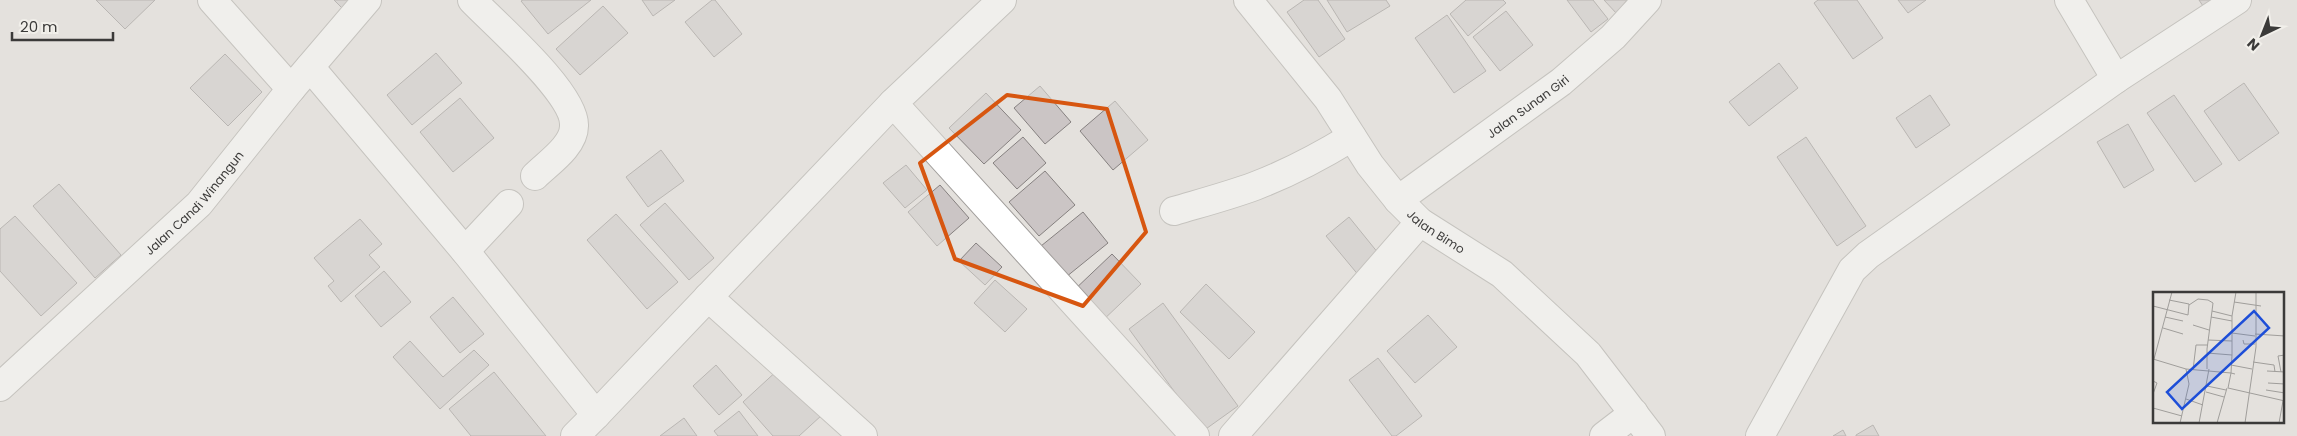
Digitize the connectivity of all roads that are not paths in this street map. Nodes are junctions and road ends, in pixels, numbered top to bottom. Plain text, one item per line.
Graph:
1 (212, 0) edge
2 (367, 0) edge
3 (472, 0) edge
4 (1002, 0) edge
5 (1248, 0) edge
6 (1647, 0) edge
7 (2069, 0) edge
8 (2237, 0) edge
9 (310, 67) junction
10 (2116, 79) junction
11 (291, 89) junction
12 (893, 103) junction
13 (1352, 137) junction
14 (535, 176) dead end
15 (1398, 200) junction
16 (509, 204) dead end
17 (1174, 211) dead end
18 (1420, 222) junction
19 (465, 251) junction
20 (708, 296) junction
21 (0, 386) edge
22 (1634, 413) junction
23 (596, 415) junction
24 (575, 436) edge
25 (863, 436) edge
26 (1195, 436) edge
27 (1233, 436) edge
28 (1604, 436) edge
29 (1651, 436) edge
30 (1760, 436) edge

1 - 11 street
2 - 9 street, Jalan Candi Winangun
3 - 14 street
4 - 12 street
5 - 13 street, Jalan Bimo
6 - 15 street, Jalan Sunan Giri
7 - 10 street
8 - 10 street
9 - 11 street, Jalan Candi Winangun
9 - 19 street
10 - 30 street
11 - 21 street, Jalan Candi Winangun
12 - 20 street
12 - 26 street
13 - 15 street, Jalan Bimo
13 - 17 street
15 - 18 street, Jalan Bimo
16 - 19 street
18 - 22 street, Jalan Bimo
18 - 27 street
19 - 23 street
20 - 23 street
20 - 25 street
22 - 28 street
22 - 29 street, Jalan Bimo
23 - 24 street

